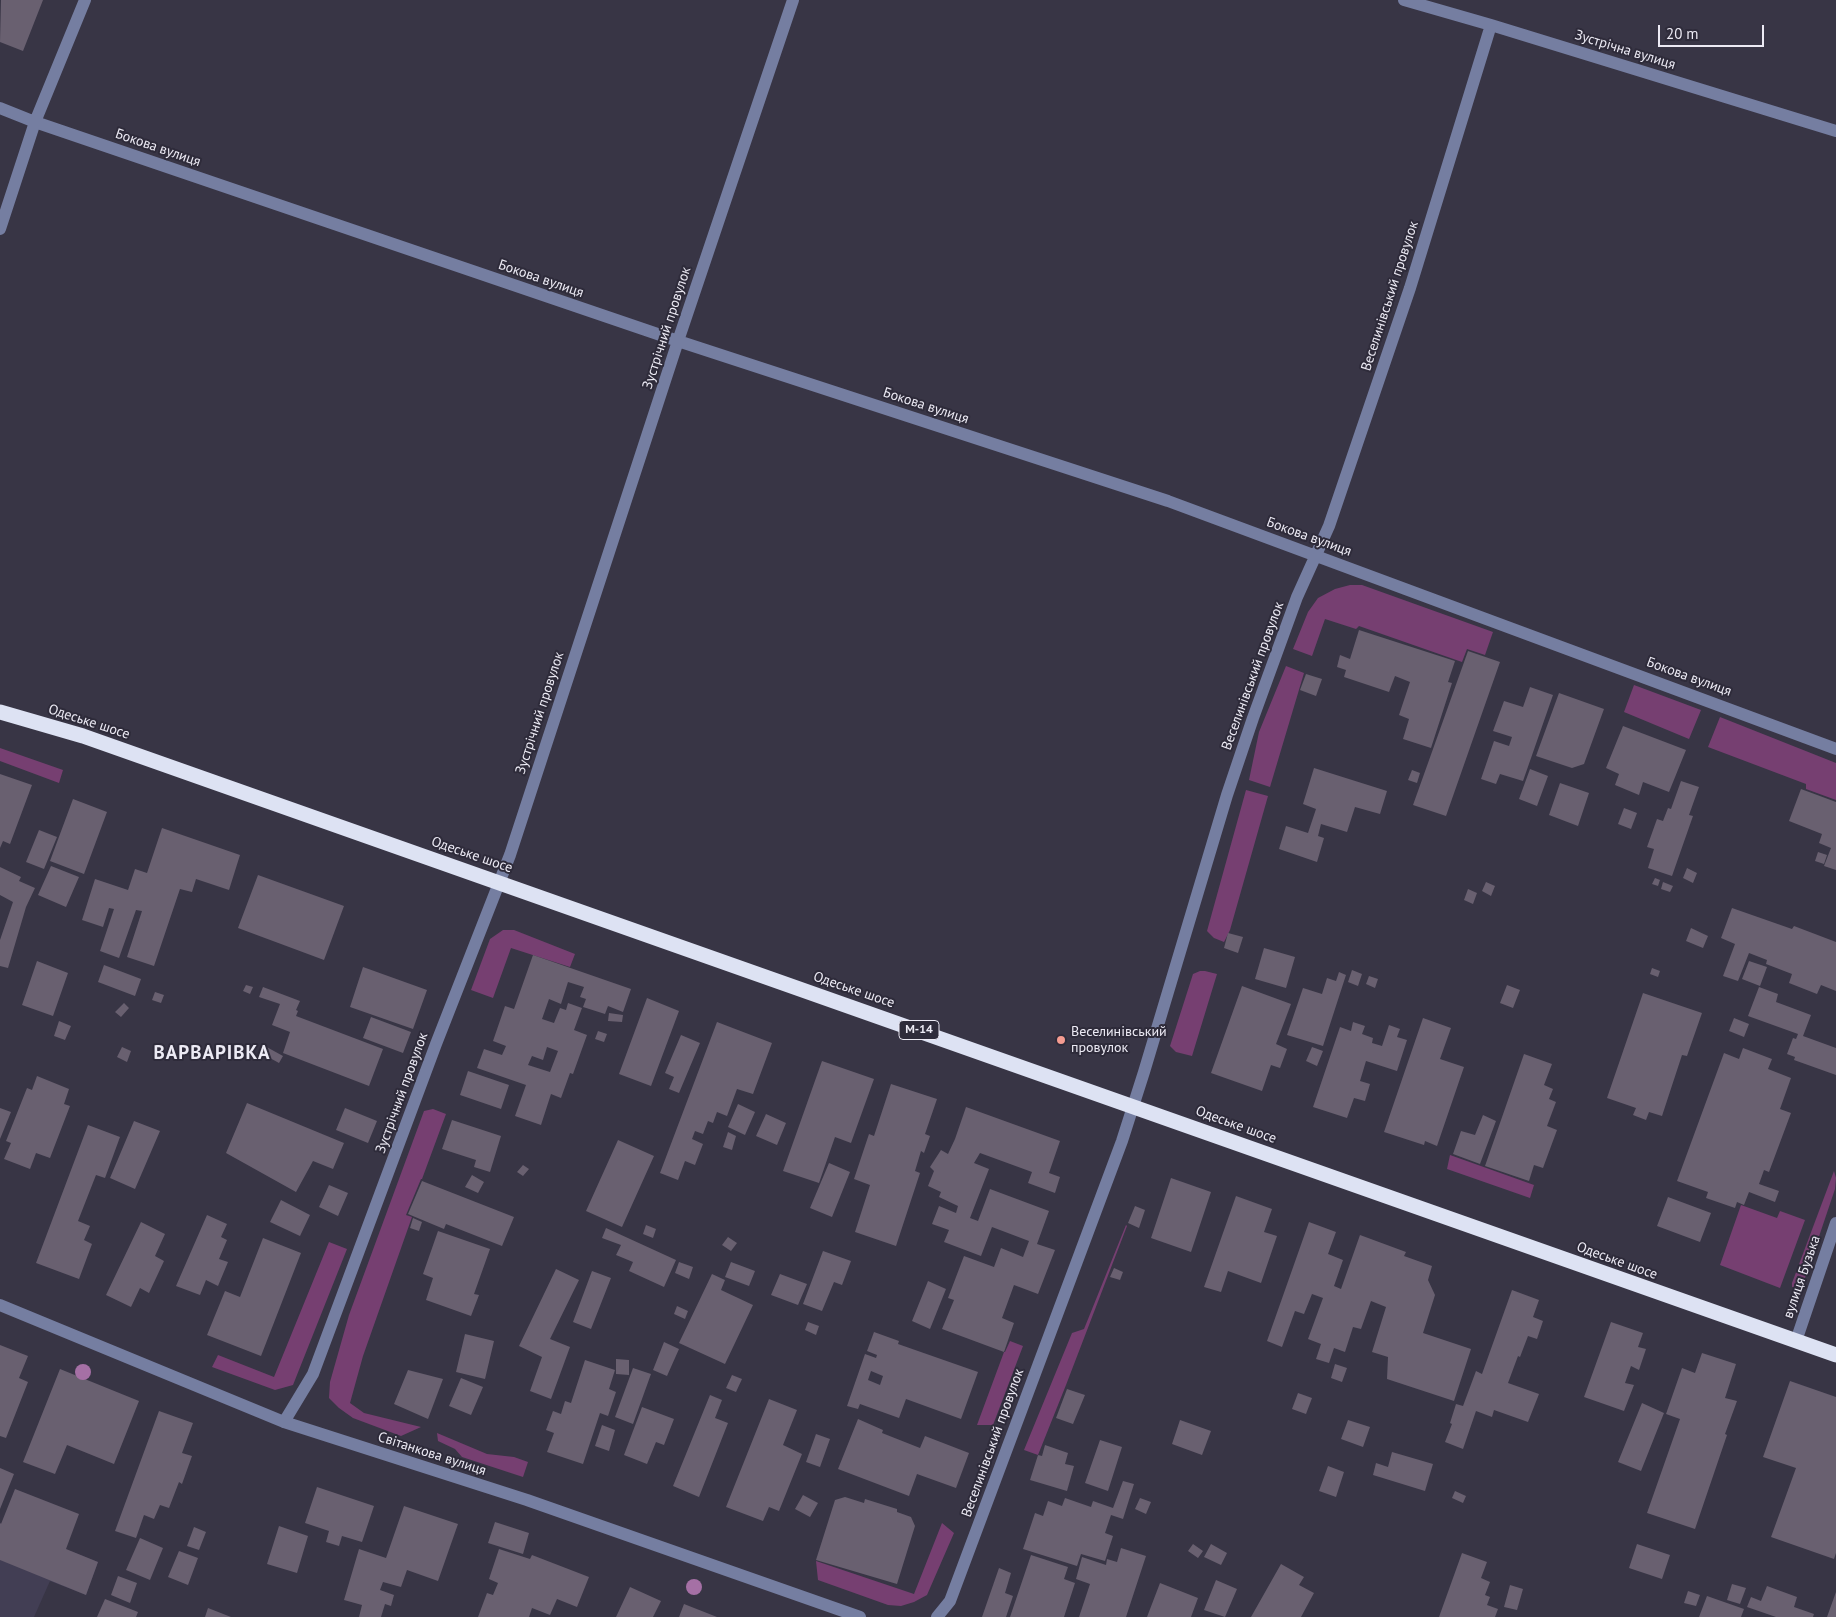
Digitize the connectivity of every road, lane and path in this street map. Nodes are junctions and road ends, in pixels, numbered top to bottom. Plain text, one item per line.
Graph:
1 (85, 0) edge
2 (793, 0) edge
3 (1404, 0) edge
4 (1491, 25) junction
5 (0, 108) edge
6 (35, 122) junction
7 (1836, 131) edge
8 (0, 229) edge
9 (678, 341) junction
10 (1316, 555) junction
11 (0, 712) edge
12 (1836, 749) edge
13 (499, 882) junction
14 (1133, 1106) junction
15 (1836, 1223) edge
16 (0, 1305) edge
17 (1796, 1341) junction
18 (1836, 1356) edge
19 (284, 1422) junction
20 (860, 1617) edge
21 (937, 1617) edge

1 - 6 street
2 - 9 street, Зустрічний провулок
3 - 4 street, Зустрічна вулиця
4 - 7 street, Зустрічна вулиця
4 - 10 street, Веселинівський провулок
5 - 6 street, Бокова вулиця
6 - 8 street
6 - 9 street, Бокова вулиця
9 - 10 street, Бокова вулиця
9 - 13 street, Зустрічний провулок
10 - 12 street, Бокова вулиця
10 - 14 street, Веселинівський провулок
11 - 13 highway, Одеське шосе / М-14
13 - 14 highway, Одеське шосе / М-14
13 - 19 street, Зустрічний провулок
14 - 17 highway, Одеське шосе / М-14
14 - 21 street, Веселинівський провулок
15 - 17 street, вулиця Бузька
16 - 19 street, Світанкова вулиця
17 - 18 highway, Одеське шосе / М-14
19 - 20 street, Світанкова вулиця

